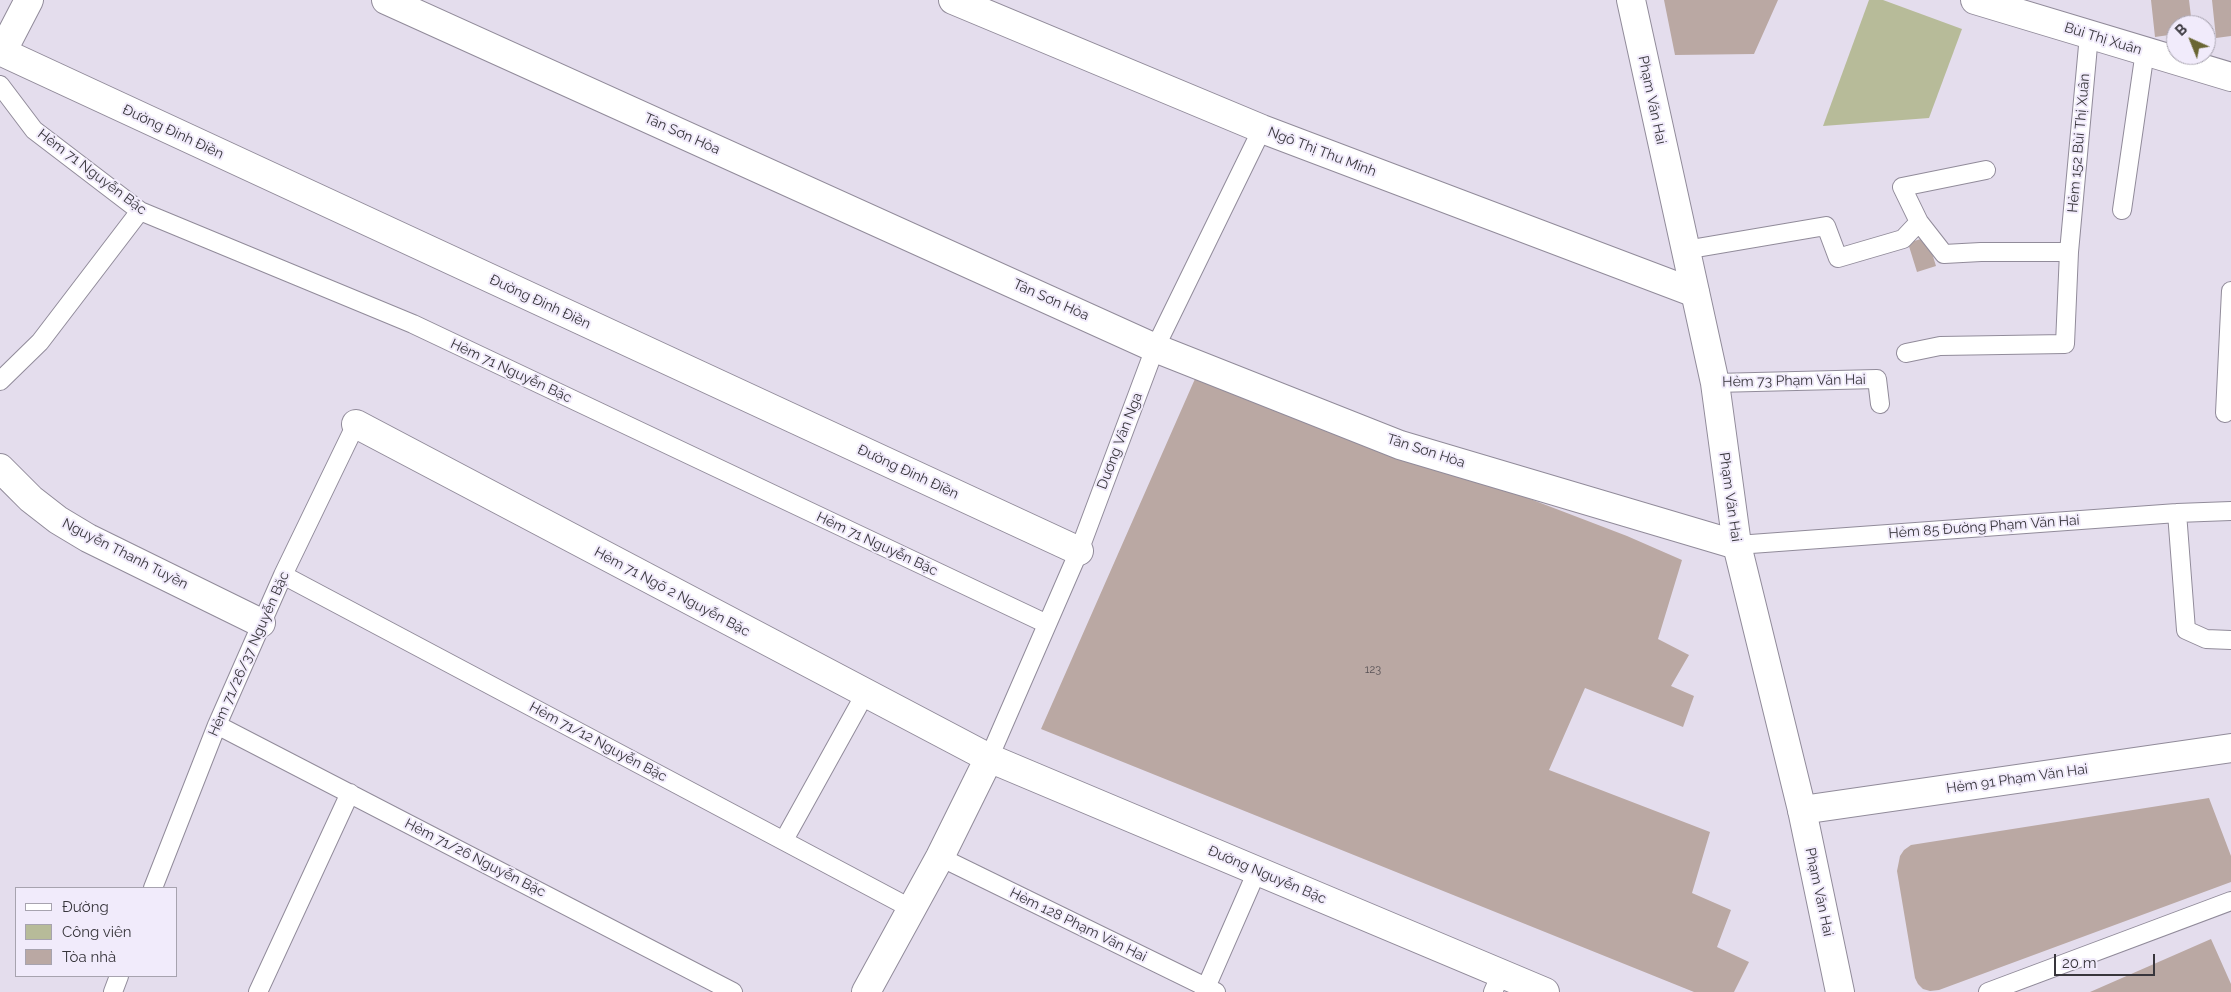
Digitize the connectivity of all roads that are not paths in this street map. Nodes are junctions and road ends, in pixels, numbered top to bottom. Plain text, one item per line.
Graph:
1 (29, 0) edge
2 (386, 0) edge
3 (953, 0) edge
4 (1631, 0) edge
5 (1975, 0) edge
6 (2089, 35) junction
7 (2145, 51) junction
8 (1, 55) edge
9 (2231, 77) edge
10 (0, 85) edge
11 (1262, 129) junction
12 (1986, 170) dead end
13 (2122, 210) dead end
14 (140, 212) junction
15 (1919, 222) junction
16 (1685, 250) junction
17 (2069, 252) junction
18 (2231, 291) edge
19 (1695, 293) junction
20 (1155, 348) junction
21 (1906, 353) dead end
22 (0, 381) edge
23 (1714, 382) junction
24 (1880, 404) dead end
25 (2225, 413) dead end
26 (356, 424) joint
27 (0, 468) edge
28 (2231, 511) edge
29 (2177, 512) junction
30 (1737, 545) junction
31 (1079, 551) junction
32 (283, 575) junction
33 (261, 623) junction
34 (1047, 624) junction
35 (2231, 640) edge
36 (866, 694) junction
37 (217, 725) junction
38 (2231, 748) edge
39 (989, 758) junction
40 (350, 793) junction
41 (1802, 810) junction
42 (784, 840) junction
43 (940, 858) junction
44 (1257, 871) junction
45 (152, 887) edge
46 (2231, 901) edge
47 (912, 909) junction
48 (119, 977) edge
49 (1497, 983) edge
50 (710, 986) edge
51 (1209, 991) edge
52 (113, 992) edge
53 (258, 992) edge
54 (733, 992) edge
55 (866, 992) edge
56 (1545, 992) edge
57 (1840, 992) edge
58 (1988, 992) edge

1 - 8 street
2 - 20 street, Tân Sơn Hòa
3 - 11 street, Ngô Thị Thu Minh
4 - 16 street, Phạm Văn Hai
5 - 6 street, Bùi Thị Xuân
6 - 7 street, Bùi Thị Xuân
6 - 17 lane, Hẻm 152 Bùi Thị Xuân
7 - 9 street, Bùi Thị Xuân
7 - 13 lane
8 - 31 street, Đường Đinh Điền
10 - 14 lane, Hẻm 71 Nguyễn Bặc
11 - 19 street, Ngô Thị Thu Minh
11 - 20 lane, Dương Vân Nga
12 - 15 lane
14 - 22 lane
14 - 34 lane, Hẻm 71 Nguyễn Bặc
15 - 16 lane
15 - 17 lane
16 - 19 street, Phạm Văn Hai
17 - 21 lane, Hẻm 152 Bùi Thị Xuân
18 - 25 lane
19 - 23 street, Phạm Văn Hai
20 - 30 street, Tân Sơn Hòa
20 - 31 lane, Dương Vân Nga
23 - 24 lane, Hẻm 73 Phạm Văn Hai
23 - 30 street, Phạm Văn Hai
26 - 32 lane, Hẻm 71/26/37 Nguyễn Bặc
26 - 36 street, Hẻm 71 Ngõ 2 Nguyễn Bặc
27 - 33 street, Nguyễn Thanh Tuyền
28 - 29 lane, Hẻm 85 Đường Phạm Văn Hai
29 - 30 lane, Hẻm 85 Đường Phạm Văn Hai
29 - 35 lane
30 - 41 street, Phạm Văn Hai
31 - 34 lane, Dương Vân Nga
32 - 33 lane, Hẻm 71/26/37 Nguyễn Bặc
32 - 42 lane, Hẻm 71/12 Nguyễn Bặc
33 - 37 lane, Hẻm 71/26/37 Nguyễn Bặc
34 - 39 lane, Dương Vân Nga
36 - 39 street, Hẻm 71 Ngõ 2 Nguyễn Bặc
36 - 42 lane
37 - 40 lane, Hẻm 71/26 Nguyễn Bặc
37 - 45 lane, Hẻm 71/26/37 Nguyễn Bặc
38 - 41 street, Hẻm 91 Phạm Văn Hai
39 - 43 street
39 - 44 street, Đường Nguyễn Bặc
40 - 50 lane, Hẻm 71/26 Nguyễn Bặc
40 - 53 lane
41 - 57 street, Phạm Văn Hai
42 - 47 lane, Hẻm 71/12 Nguyễn Bặc
43 - 47 street
43 - 51 lane, Hẻm 128 Phạm Văn Hai
44 - 49 street, Đường Nguyễn Bặc
44 - 51 lane
46 - 58 lane
47 - 55 street
48 - 52 lane
49 - 56 street, Đường Nguyễn Bặc
50 - 54 lane, Hẻm 71/26 Nguyễn Bặc

